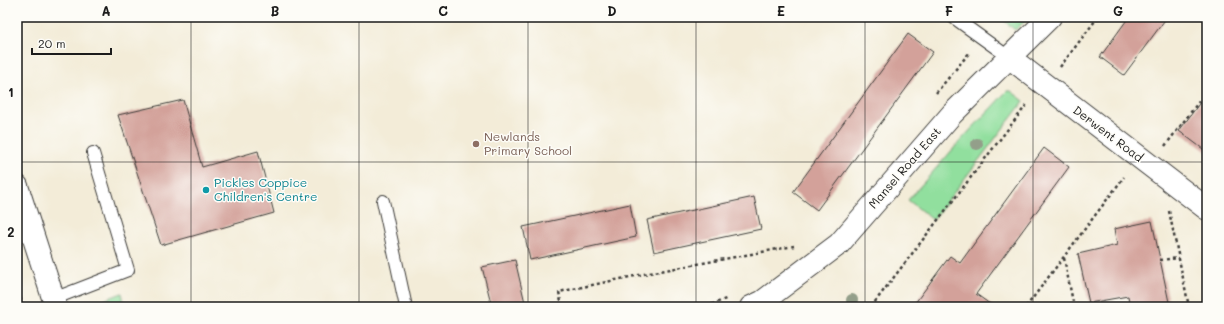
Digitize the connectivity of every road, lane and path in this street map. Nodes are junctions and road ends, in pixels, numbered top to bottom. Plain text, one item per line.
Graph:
1 (953, 17) edge
2 (1050, 17) edge
3 (1098, 17) edge
4 (1010, 58) junction
5 (1058, 69) dead end
6 (1207, 91) edge
7 (1028, 103) dead end
8 (92, 153) dead end
9 (1144, 161) junction
10 (17, 186) edge
11 (383, 201) dead end
12 (1168, 207) dead end
13 (1207, 209) edge
14 (798, 245) dead end
15 (1064, 257) junction
16 (1179, 258) junction
17 (1160, 260) dead end
18 (17, 286) edge
19 (728, 298) dead end
20 (54, 303) edge
21 (23, 307) edge
22 (406, 307) edge
23 (562, 307) edge
24 (706, 307) edge
25 (751, 307) edge
26 (871, 307) edge
27 (1026, 307) edge
28 (1074, 307) edge
29 (1189, 307) edge

1 - 4 lane
2 - 4 street, Mansel Road East
3 - 5 path
4 - 9 street, Derwent Road
4 - 25 street, Mansel Road East
6 - 9 path
7 - 26 path
8 - 20 lane
9 - 13 street, Derwent Road
9 - 15 path
10 - 20 street
11 - 22 lane
12 - 16 path
14 - 23 path
15 - 27 path
15 - 28 path
16 - 17 path
16 - 29 path
18 - 21 path
19 - 24 path

